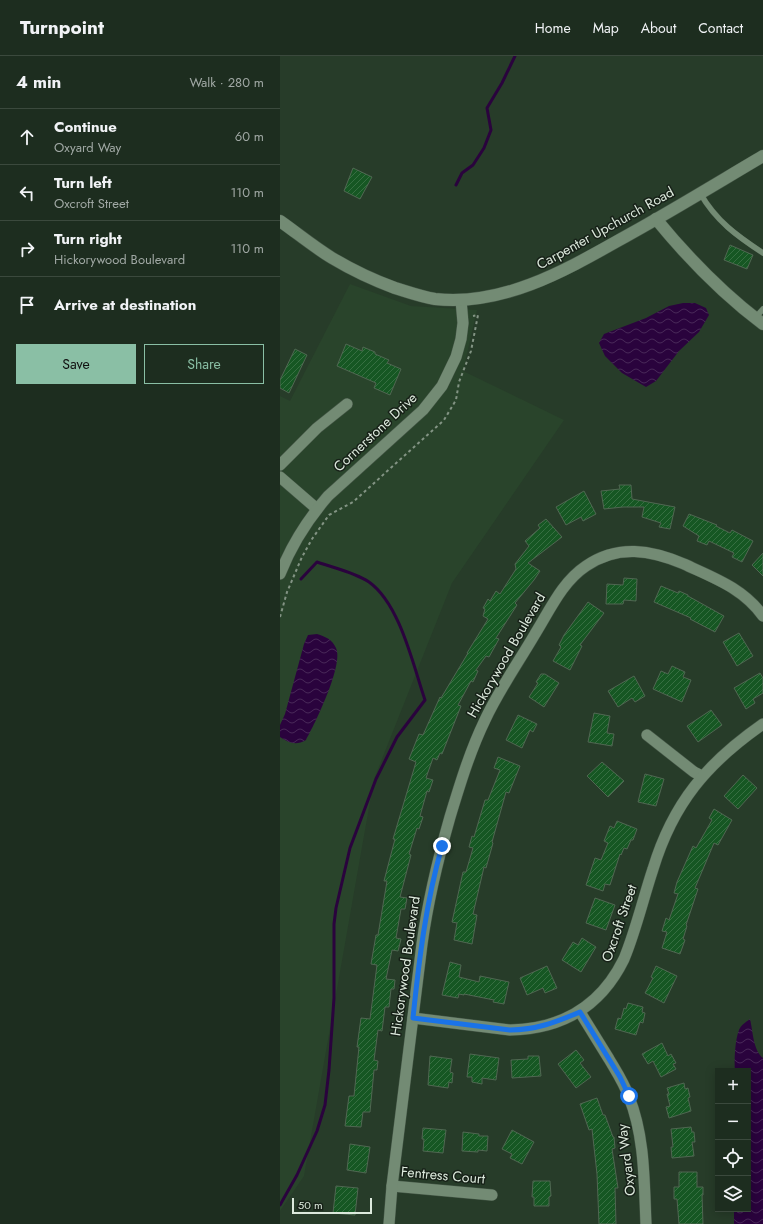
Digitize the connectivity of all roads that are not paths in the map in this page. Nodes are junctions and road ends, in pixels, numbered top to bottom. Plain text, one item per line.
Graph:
1 (763, 156) edge
2 (700, 193) junction
3 (656, 219) junction
4 (280, 221) edge
5 (763, 254) edge
6 (461, 300) junction
7 (763, 309) edge
8 (759, 321) edge
9 (347, 404) dead end
10 (280, 465) edge
11 (280, 477) edge
12 (317, 509) junction
13 (280, 574) edge
14 (763, 616) edge
15 (763, 724) edge
16 (647, 735) dead end
17 (702, 776) junction
18 (580, 1012) junction
19 (413, 1018) junction
20 (392, 1186) junction
21 (492, 1195) dead end
22 (389, 1224) edge
23 (646, 1224) edge

1 - 2 street, Carpenter Upchurch Road
2 - 3 street, Carpenter Upchurch Road
2 - 5 lane
3 - 6 street, Carpenter Upchurch Road
3 - 8 street
4 - 6 street, Carpenter Upchurch Road
6 - 12 street, Cornerstone Drive
7 - 8 lane
9 - 10 street
11 - 12 street
12 - 13 street, Cornerstone Drive
14 - 19 street, Hickorywood Boulevard
15 - 17 street, Oxcroft Street
16 - 17 street
17 - 18 street, Oxcroft Street
18 - 19 street, Oxcroft Street
18 - 23 street, Oxyard Way
19 - 20 street, Hickorywood Boulevard
20 - 21 street, Fentress Court
20 - 22 street, Hickorywood Boulevard

